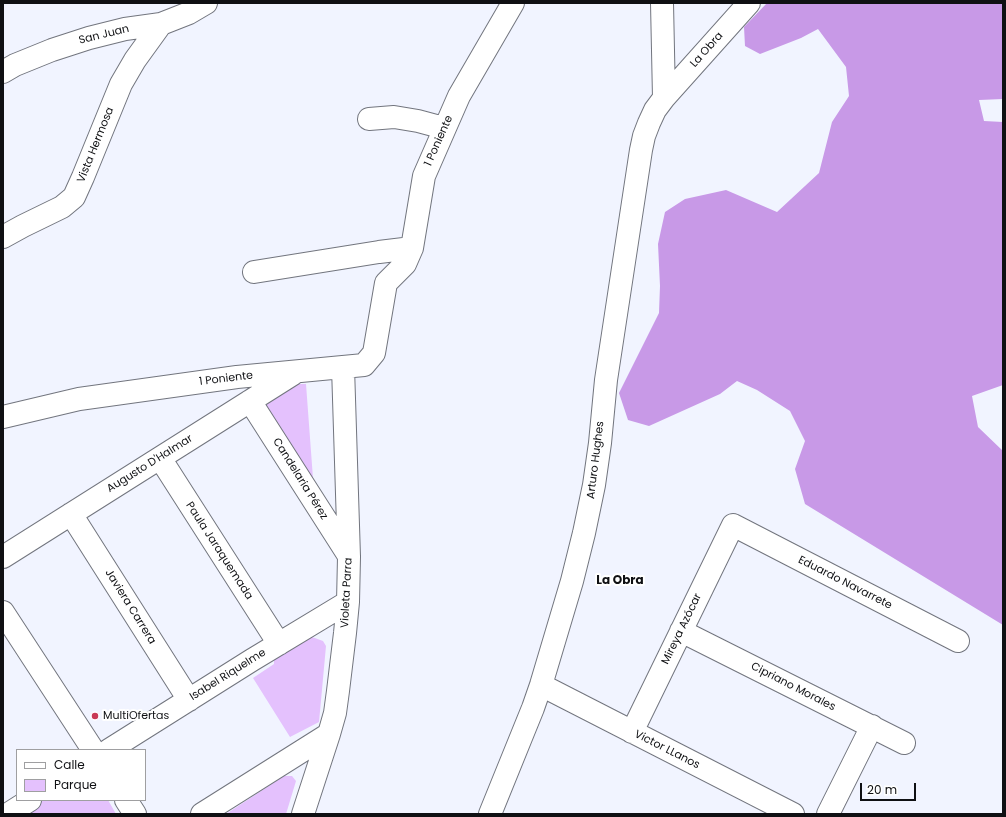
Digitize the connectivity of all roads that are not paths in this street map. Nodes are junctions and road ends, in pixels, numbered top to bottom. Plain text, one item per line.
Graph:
1 (206, 3) edge
2 (513, 3) edge
3 (662, 3) edge
4 (749, 3) edge
5 (161, 24) junction
6 (3, 72) edge
7 (664, 98) junction
8 (369, 119) dead end
9 (444, 128) junction
10 (3, 237) edge
11 (412, 248) junction
12 (379, 252) junction
13 (254, 272) dead end
14 (386, 283) junction
15 (343, 367) junction
16 (297, 372) junction
17 (250, 401) junction
18 (3, 417) edge
19 (160, 458) junction
20 (71, 514) junction
21 (733, 525) joint
22 (3, 557) edge
23 (349, 557) junction
24 (348, 602) junction
25 (3, 612) edge
26 (681, 631) junction
27 (958, 642) dead end
28 (279, 644) junction
29 (541, 685) junction
30 (189, 700) junction
31 (872, 726) junction
32 (632, 732) junction
33 (329, 734) junction
34 (904, 743) dead end
35 (92, 749) edge
36 (111, 749) edge
37 (28, 801) edge
38 (127, 801) edge
39 (6, 810) edge
40 (135, 814) edge
41 (202, 814) edge
42 (303, 814) edge
43 (490, 814) edge
44 (793, 814) edge
45 (828, 814) edge

1 - 5 street, San Juan
2 - 9 street, 1 Poniente
3 - 7 street
4 - 7 street, La Obra
5 - 6 street, San Juan
5 - 10 street, Vista Hermosa
7 - 29 street, Arturo Hughes
8 - 9 street
9 - 11 street, 1 Poniente
11 - 12 street
11 - 14 street, 1 Poniente
12 - 13 street
12 - 14 street, 1 Poniente
14 - 15 street, 1 Poniente
15 - 16 street, 1 Poniente
15 - 23 street, Violeta Parra
16 - 17 street, Augusto D'Halmar
16 - 18 street, 1 Poniente
17 - 19 street, Augusto D'Halmar
17 - 23 street, Candelaria Pérez
19 - 20 street, Augusto D'Halmar
19 - 28 street, Paula Jaraquemada
20 - 22 street, Augusto D'Halmar
20 - 30 street, Javiera Carrera
21 - 26 street, Mireya Azócar
21 - 27 street, Eduardo Navarrete
23 - 24 street, Violeta Parra
24 - 28 street, Isabel Riquelme
24 - 33 street, Violeta Parra
25 - 35 street
26 - 31 street, Cipriano Morales
26 - 32 street, Mireya Azócar
28 - 30 street, Isabel Riquelme
29 - 32 street, Victor LLanos
29 - 43 street, Arturo Hughes
30 - 36 street, Isabel Riquelme
31 - 34 street, Cipriano Morales
31 - 45 street
32 - 44 street, Victor LLanos
33 - 41 street
33 - 42 street, Violeta Parra
37 - 39 street
38 - 40 street

